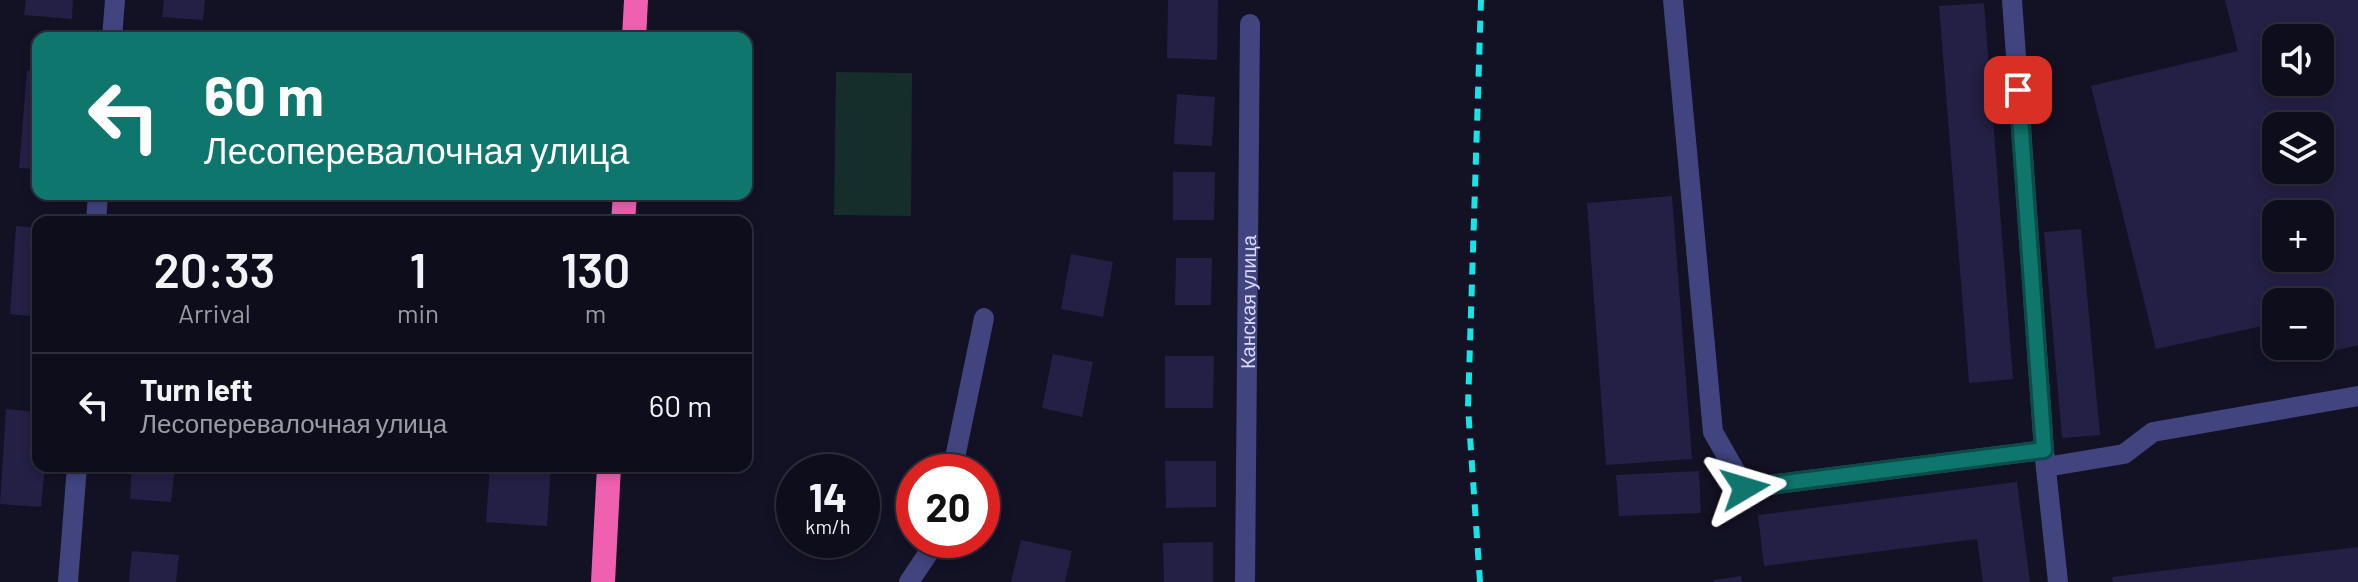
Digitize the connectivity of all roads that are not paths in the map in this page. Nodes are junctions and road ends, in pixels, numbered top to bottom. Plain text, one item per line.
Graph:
1 (115, 0) edge
2 (636, 0) edge
3 (1673, 0) edge
4 (2012, 0) edge
5 (1250, 24) dead end
6 (112, 32) edge
7 (634, 32) edge
8 (984, 318) dead end
9 (2358, 396) edge
10 (956, 454) edge
11 (2045, 458) junction
12 (77, 472) edge
13 (609, 472) edge
14 (925, 558) edge
15 (68, 582) edge
16 (603, 582) edge
17 (909, 582) edge
18 (1245, 582) edge
19 (2058, 582) edge

1 - 6 street
2 - 7 highway
3 - 11 street
4 - 11 street
5 - 18 street, Канская улица
8 - 10 street
9 - 11 street
11 - 19 street
12 - 15 street
13 - 16 highway
14 - 17 street

